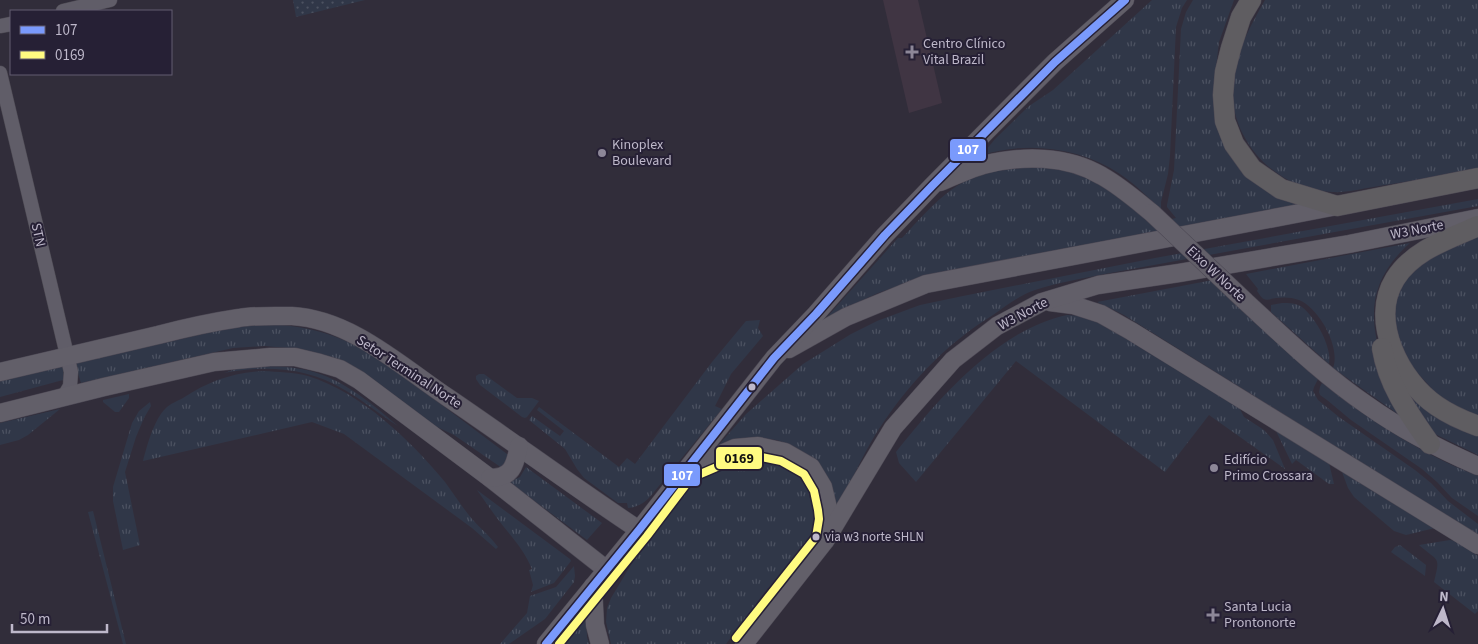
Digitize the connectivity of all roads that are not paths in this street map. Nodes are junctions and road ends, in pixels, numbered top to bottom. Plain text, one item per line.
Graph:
1 (110, 0) edge
2 (1125, 0) edge
3 (1250, 1) edge
4 (67, 10) edge
5 (0, 73) edge
6 (1478, 178) edge
7 (933, 185) junction
8 (1337, 206) junction
9 (1478, 218) edge
10 (1478, 226) edge
11 (1042, 302) junction
12 (1385, 317) junction
13 (67, 357) junction
14 (774, 358) junction
15 (0, 372) edge
16 (64, 396) junction
17 (0, 412) edge
18 (1478, 426) edge
19 (1430, 444) junction
20 (519, 446) junction
21 (1478, 466) edge
22 (685, 470) junction
23 (490, 478) junction
24 (639, 530) junction
25 (825, 541) junction
26 (1478, 545) edge
27 (607, 570) junction
28 (593, 586) junction
29 (546, 644) edge
30 (600, 644) edge
31 (744, 644) edge

1 - 4 street
2 - 7 main road
3 - 8 highway
5 - 13 street, STN
6 - 8 highway
7 - 14 main road
7 - 19 main road, Eixo W Norte, bridge
8 - 14 main road
9 - 11 main road, W3 Norte
10 - 12 highway
11 - 25 main road, W3 Norte
11 - 26 main road
12 - 18 highway
12 - 19 highway
13 - 15 main road, Setor Terminal Norte
13 - 16 street, STN
13 - 20 main road, Setor Terminal Norte
14 - 22 main road
16 - 17 main road
16 - 23 main road
19 - 21 main road, Eixo W Norte
20 - 23 main road
20 - 24 main road, Setor Terminal Norte
22 - 24 main road
22 - 25 main road
23 - 27 main road
24 - 27 main road
25 - 31 main road, W3 Norte
27 - 28 main road
28 - 29 main road
28 - 30 main road

